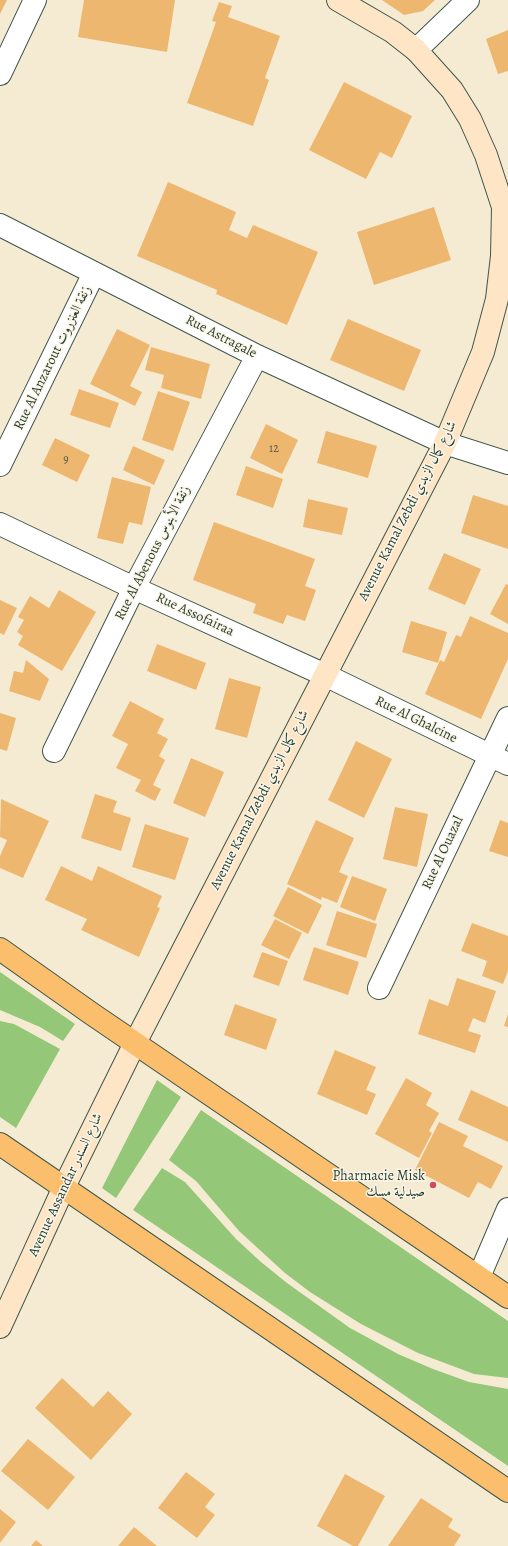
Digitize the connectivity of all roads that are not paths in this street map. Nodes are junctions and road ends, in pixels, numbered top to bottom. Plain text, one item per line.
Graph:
1 (36, 0) edge
2 (338, 0) edge
3 (468, 0) edge
4 (416, 50) junction
5 (0, 74) edge
6 (506, 207) edge
7 (0, 225) edge
8 (94, 272) junction
9 (257, 356) junction
10 (445, 443) junction
11 (508, 463) edge
12 (0, 465) edge
13 (0, 524) edge
14 (134, 588) junction
15 (325, 675) junction
16 (508, 718) edge
17 (54, 751) dead end
18 (499, 760) edge
19 (0, 949) edge
20 (379, 988) dead end
21 (134, 1043) junction
22 (0, 1144) edge
23 (64, 1187) junction
24 (508, 1209) edge
25 (479, 1277) junction
26 (508, 1297) edge
27 (0, 1327) edge
28 (508, 1491) edge

1 - 5 street
2 - 4 street, Avenue Kamal Zebdi شارع كمال الزبدي
3 - 4 street
4 - 6 street, Avenue Kamal Zebdi شارع كمال الزبدي
6 - 10 street, Avenue Kamal Zebdi شارع كمال الزبدي
7 - 8 street, Rue Astragale
8 - 9 street, Rue Astragale
8 - 12 street, Rue Al Anzarout زنقة العنزروت
9 - 10 street, Rue Astragale
9 - 14 street, Rue Al Abenous زنقة الأبنوس
10 - 11 street, Rue Astragale
10 - 15 street, Avenue Kamal Zebdi شارع كمال الزبدي
13 - 14 street, Rue Assofairaa
14 - 15 street, Rue Assofairaa
14 - 17 street, Rue Al Abenous زنقة الأبنوس
15 - 18 street, Rue Al Ghalcine
15 - 21 street, Avenue Kamal Zebdi شارع كمال الزبدي
16 - 18 street, Rue Al Ouazal
18 - 20 street, Rue Al Ouazal
19 - 21 main road
21 - 23 street, Avenue Assandar شارع السندر
21 - 25 main road
22 - 23 main road
23 - 27 street, Avenue Assandar شارع السندر
23 - 28 main road
24 - 25 street
25 - 26 main road

